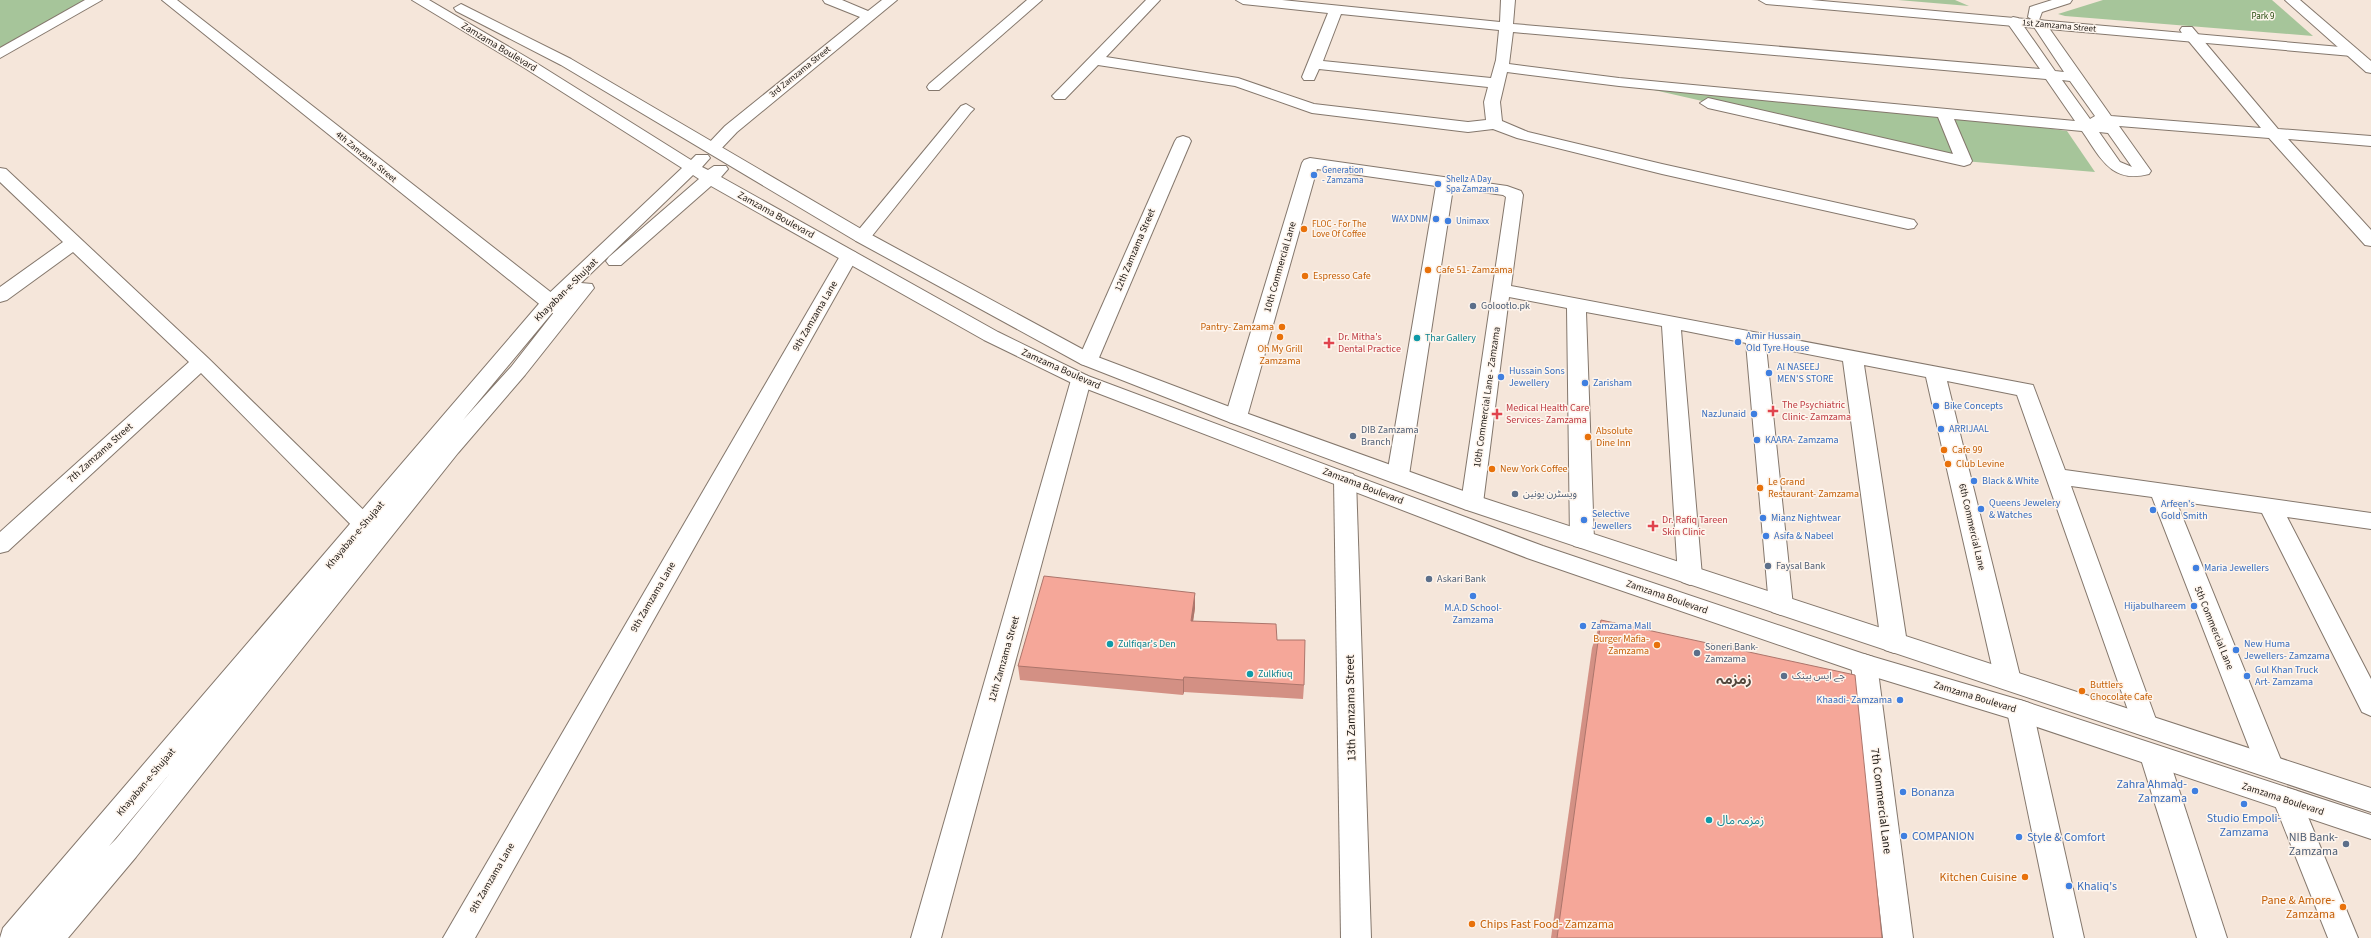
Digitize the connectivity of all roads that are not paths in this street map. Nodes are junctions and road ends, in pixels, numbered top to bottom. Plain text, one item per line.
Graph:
1 (95, 0) edge
2 (169, 0) edge
3 (419, 0) edge
4 (446, 0) edge
5 (830, 0) edge
6 (890, 0) edge
7 (1035, 0) edge
8 (1153, 0) edge
9 (1243, 0) edge
10 (1508, 0) edge
11 (1766, 0) edge
12 (1841, 0) edge
13 (2065, 0) edge
14 (2292, 0) edge
15 (1822, 3) edge
16 (1336, 9) junction
17 (870, 16) junction
18 (2037, 20) junction
19 (2013, 22) junction
20 (1506, 27) junction
21 (2190, 34) junction
22 (2347, 48) junction
23 (0, 54) edge
24 (1095, 60) junction
25 (1501, 67) junction
26 (2371, 69) edge
27 (2050, 75) junction
28 (2075, 77) junction
29 (1619, 82) junction
30 (1495, 83) junction
31 (934, 87) dead end
32 (1060, 96) dead end
33 (966, 109) dead end
34 (1944, 113) junction
35 (2106, 120) junction
36 (2084, 123) junction
37 (1495, 124) junction
38 (2270, 129) junction
39 (2371, 130) edge
40 (1183, 140) dead end
41 (2371, 141) edge
42 (722, 154) junction
43 (0, 173) edge
44 (701, 173) junction
45 (1445, 183) junction
46 (1908, 224) dead end
47 (2371, 241) edge
48 (74, 243) junction
49 (856, 246) junction
50 (1501, 290) junction
51 (0, 296) edge
52 (1576, 304) junction
53 (557, 308) junction
54 (1671, 322) junction
55 (1755, 339) junction
56 (1853, 358) junction
57 (201, 362) junction
58 (1084, 370) junction
59 (1935, 374) junction
60 (1236, 417) junction
61 (1398, 475) junction
62 (2056, 476) junction
63 (1345, 479) junction
64 (2160, 490) junction
65 (1472, 503) junction
66 (2270, 506) junction
67 (2371, 521) edge
68 (371, 530) junction
69 (1582, 540) junction
70 (0, 545) edge
71 (1690, 576) junction
72 (1781, 606) junction
73 (1894, 643) junction
74 (1864, 664) junction
75 (2008, 680) junction
76 (2371, 705) edge
77 (2020, 711) junction
78 (2145, 725) junction
79 (2154, 756) junction
80 (2269, 765) junction
81 (2287, 800) junction
82 (2371, 800) edge
83 (2371, 827) edge
84 (22, 937) edge
85 (49, 938) edge
86 (458, 938) edge
87 (926, 938) edge
88 (1356, 938) edge
89 (1898, 938) edge
90 (2069, 938) edge
91 (2212, 938) edge
92 (2343, 938) edge

1 - 23 street
2 - 53 street, 4th Zamzama Street
3 - 44 street, Zamzama Boulevard
4 - 42 street, Zamzama Boulevard
5 - 17 street
6 - 17 street, 3rd Zamzama Street
7 - 31 street
8 - 24 street
9 - 16 street
10 - 20 street
11 - 15 street, 1st Zamzama Street
12 - 18 street, 1st Zamzama Street
13 - 18 street
14 - 22 street
15 - 19 street, 1st Zamzama Street
16 - 20 street
16 - 30 street
17 - 42 street, 3rd Zamzama Street
18 - 19 street, 1st Zamzama Street
18 - 21 street, 1st Zamzama Street
18 - 28 street
19 - 27 street
20 - 25 street
20 - 27 street
21 - 22 street, 1st Zamzama Street
21 - 38 street
22 - 26 street
24 - 32 street
24 - 37 street
25 - 29 street
25 - 30 street
27 - 28 street
27 - 36 street
28 - 35 street
29 - 34 street
29 - 34 street
30 - 37 street
33 - 49 street, 9th Zamzama Lane
34 - 36 street
35 - 36 street
35 - 36 street
35 - 38 street
37 - 46 street
38 - 39 street
38 - 41 street
38 - 47 street
40 - 58 street, 12th Zamzama Street
42 - 44 street, Khayaban-e-Shujaat
42 - 49 street, Zamzama Boulevard
43 - 48 street
44 - 49 street, Zamzama Boulevard
44 - 53 street, Khayaban-e-Shujaat
45 - 50 street, 10th Commercial Lane - Zamzama
45 - 60 street, 10th Commercial Lane
45 - 61 street
48 - 51 street
48 - 57 street
49 - 58 street, Zamzama Boulevard
49 - 86 street, 9th Zamzama Lane
50 - 52 street
50 - 65 street, 10th Commercial Lane - Zamzama
52 - 54 street
52 - 69 street
53 - 68 street, Khayaban-e-Shujaat
54 - 55 street
54 - 71 street
55 - 56 street
55 - 72 street
56 - 59 street
56 - 73 street
57 - 68 street
57 - 70 street, 7th Zamzama Street
58 - 60 street, Zamzama Boulevard
58 - 63 street, Zamzama Boulevard
58 - 87 street, 12th Zamzama Street
59 - 62 street
59 - 75 street, 6th Commercial Lane
60 - 61 street, Zamzama Boulevard
61 - 65 street, Zamzama Boulevard
62 - 64 street
62 - 78 street
63 - 74 street, Zamzama Boulevard
63 - 88 street, 13th Zamzama Street
64 - 66 street
64 - 80 street, 5th Commercial Lane
65 - 69 street, Zamzama Boulevard
66 - 67 street
66 - 76 street
68 - 84 street, Khayaban-e-Shujaat
68 - 85 street, Khayaban-e-Shujaat
69 - 71 street, Zamzama Boulevard
71 - 72 street, Zamzama Boulevard
72 - 73 street, Zamzama Boulevard
73 - 75 street, Zamzama Boulevard
74 - 77 street, Zamzama Boulevard
74 - 89 street, 7th Commercial Lane
75 - 78 street, Zamzama Boulevard
77 - 79 street, Zamzama Boulevard
77 - 90 street
78 - 80 street, Zamzama Boulevard
79 - 81 street, Zamzama Boulevard
79 - 91 street
80 - 82 street, Zamzama Boulevard
81 - 83 street, Zamzama Boulevard
81 - 92 street

